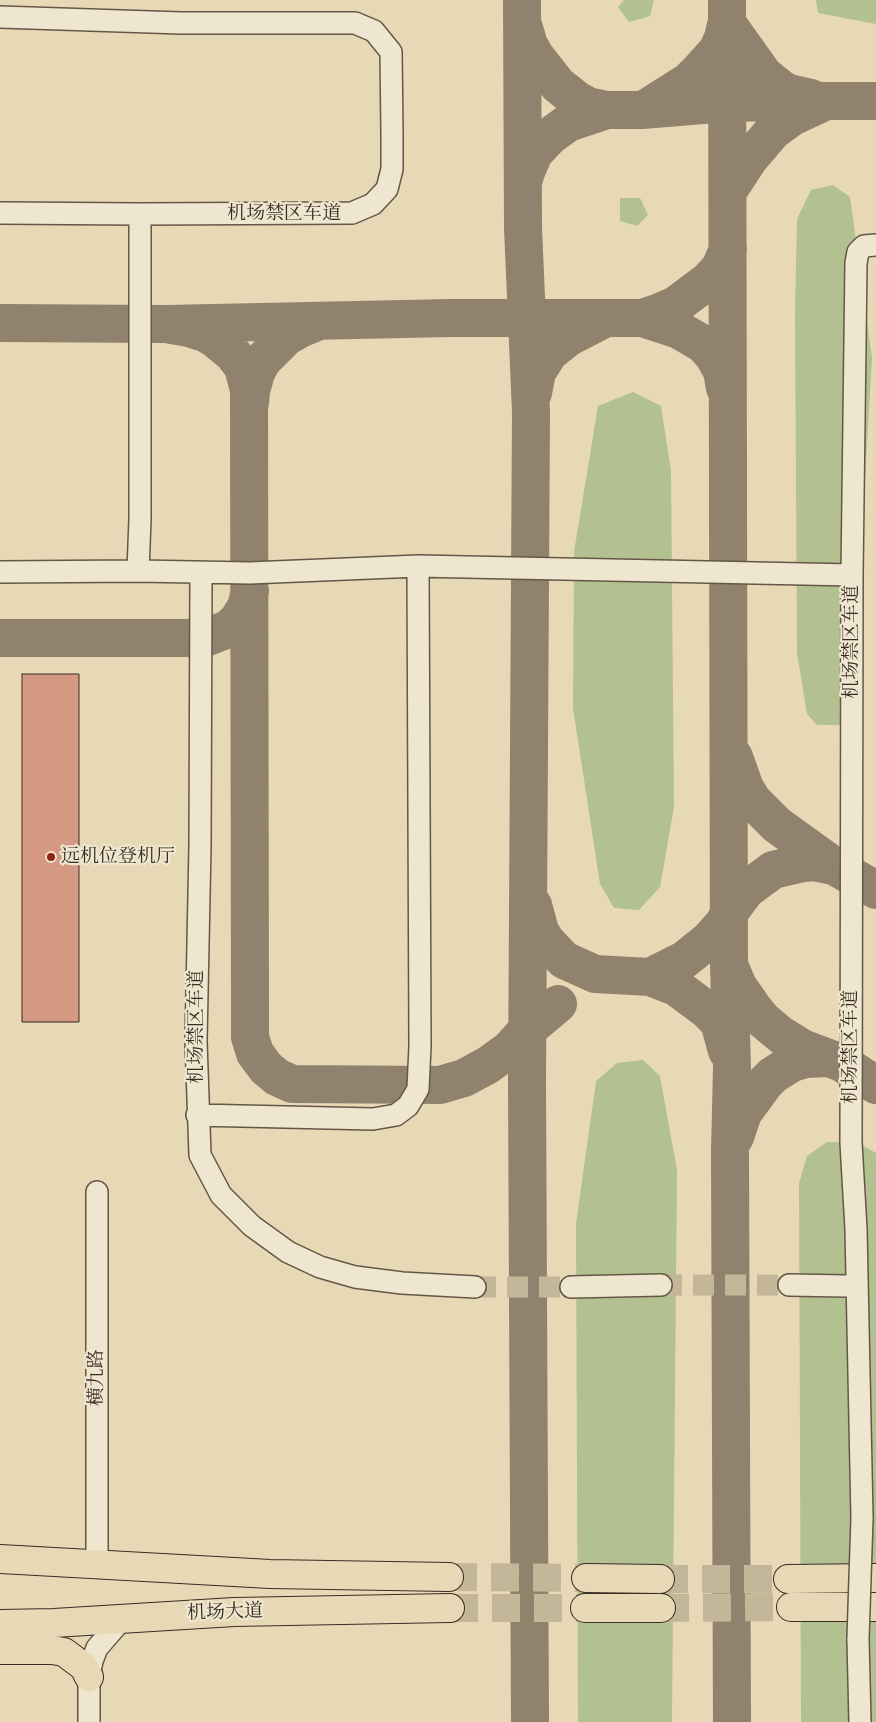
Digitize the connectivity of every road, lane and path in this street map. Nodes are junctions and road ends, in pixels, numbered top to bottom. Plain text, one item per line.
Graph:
1 (0, 17) edge
2 (0, 212) edge
3 (140, 214) junction
4 (876, 244) edge
5 (418, 566) junction
6 (138, 571) junction
7 (0, 572) edge
8 (201, 574) junction
9 (852, 575) junction
10 (197, 1116) junction
11 (97, 1192) dead end
12 (661, 1285) tunnel mouth
13 (789, 1285) tunnel mouth
14 (846, 1286) tunnel mouth
15 (475, 1287) tunnel mouth
16 (571, 1287) tunnel mouth
17 (867, 1349) edge
18 (868, 1401) edge
19 (869, 1479) edge
20 (0, 1559) edge
21 (97, 1563) junction
22 (449, 1577) tunnel mouth
23 (586, 1578) tunnel mouth
24 (876, 1578) edge
25 (660, 1579) tunnel mouth
26 (788, 1579) tunnel mouth
27 (791, 1607) tunnel mouth
28 (876, 1607) edge
29 (450, 1608) tunnel mouth
30 (585, 1608) tunnel mouth
31 (661, 1608) tunnel mouth
32 (123, 1618) junction
33 (0, 1624) edge
34 (0, 1650) edge
35 (90, 1677) junction
36 (865, 1712) edge
37 (90, 1722) edge

1 - 3 street, 机场禁区车道
2 - 3 street, 机场禁区车道
3 - 6 street
4 - 9 street, 机场禁区车道
5 - 8 street, 机场禁区车道
5 - 9 street, 机场禁区车道
5 - 10 street
6 - 7 street, 机场禁区车道
6 - 8 street, 机场禁区车道
8 - 10 street, 机场禁区车道
9 - 17 street, 机场禁区车道
10 - 15 street, 机场禁区车道
11 - 21 street, 横九路
12 - 16 street
13 - 14 street
17 - 18 street, 机场禁区车道
18 - 19 street, 机场禁区车道
19 - 36 street, 机场禁区车道, bridge
20 - 21 highway, 机场大道
21 - 22 highway, 机场大道
23 - 25 highway
24 - 26 highway
27 - 28 highway
29 - 32 highway, 机场大道
30 - 31 highway
32 - 33 highway, 机场大道
32 - 35 street
34 - 35 highway
35 - 37 street

